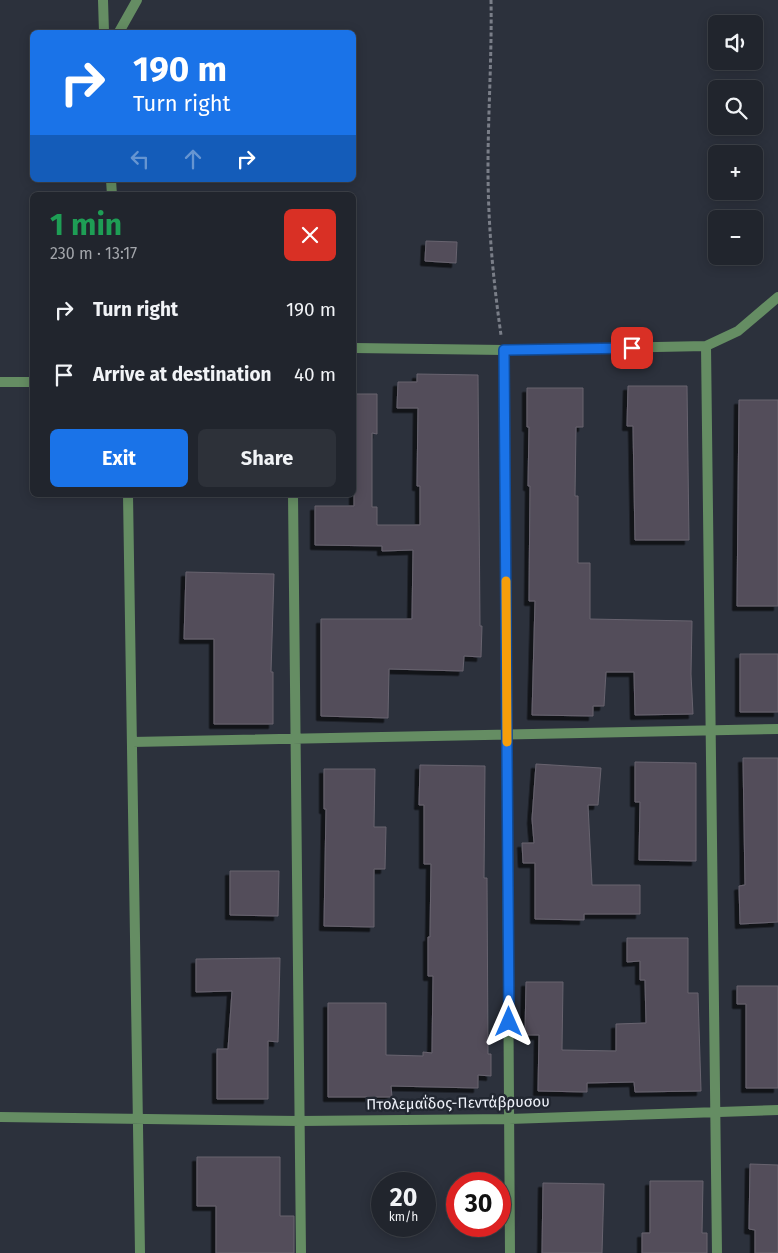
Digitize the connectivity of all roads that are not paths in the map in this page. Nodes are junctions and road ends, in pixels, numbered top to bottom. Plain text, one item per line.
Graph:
1 (102, 0) edge
2 (137, 0) edge
3 (104, 30) edge
4 (120, 30) edge
5 (778, 297) edge
6 (706, 346) junction
7 (356, 348) edge
8 (504, 350) junction
9 (0, 382) edge
10 (30, 382) edge
11 (128, 497) edge
12 (293, 497) edge
13 (778, 729) edge
14 (711, 730) junction
15 (507, 734) junction
16 (296, 739) junction
17 (132, 742) junction
18 (778, 1110) edge
19 (715, 1111) junction
20 (0, 1117) edge
21 (138, 1118) junction
22 (510, 1119) junction
23 (300, 1120) junction
24 (140, 1253) edge
25 (301, 1253) edge
26 (510, 1253) edge
27 (717, 1253) edge

1 - 3 street
2 - 4 street
5 - 6 street
6 - 8 street
6 - 14 street
7 - 8 street
8 - 15 street
9 - 10 street
11 - 17 street
12 - 16 street
13 - 14 street
14 - 15 street
14 - 19 street
15 - 16 street
15 - 22 street
16 - 17 street
16 - 23 street
17 - 21 street
18 - 19 street, Πτολεμαΐδος-Πεντάβρυσου
19 - 22 street, Πτολεμαΐδος-Πεντάβρυσου
19 - 27 street
20 - 21 street, Πτολεμαΐδος-Πεντάβρυσου
21 - 23 street, Πτολεμαΐδος-Πεντάβρυσου
21 - 24 street
22 - 23 street, Πτολεμαΐδος-Πεντάβρυσου
22 - 26 street
23 - 25 street

